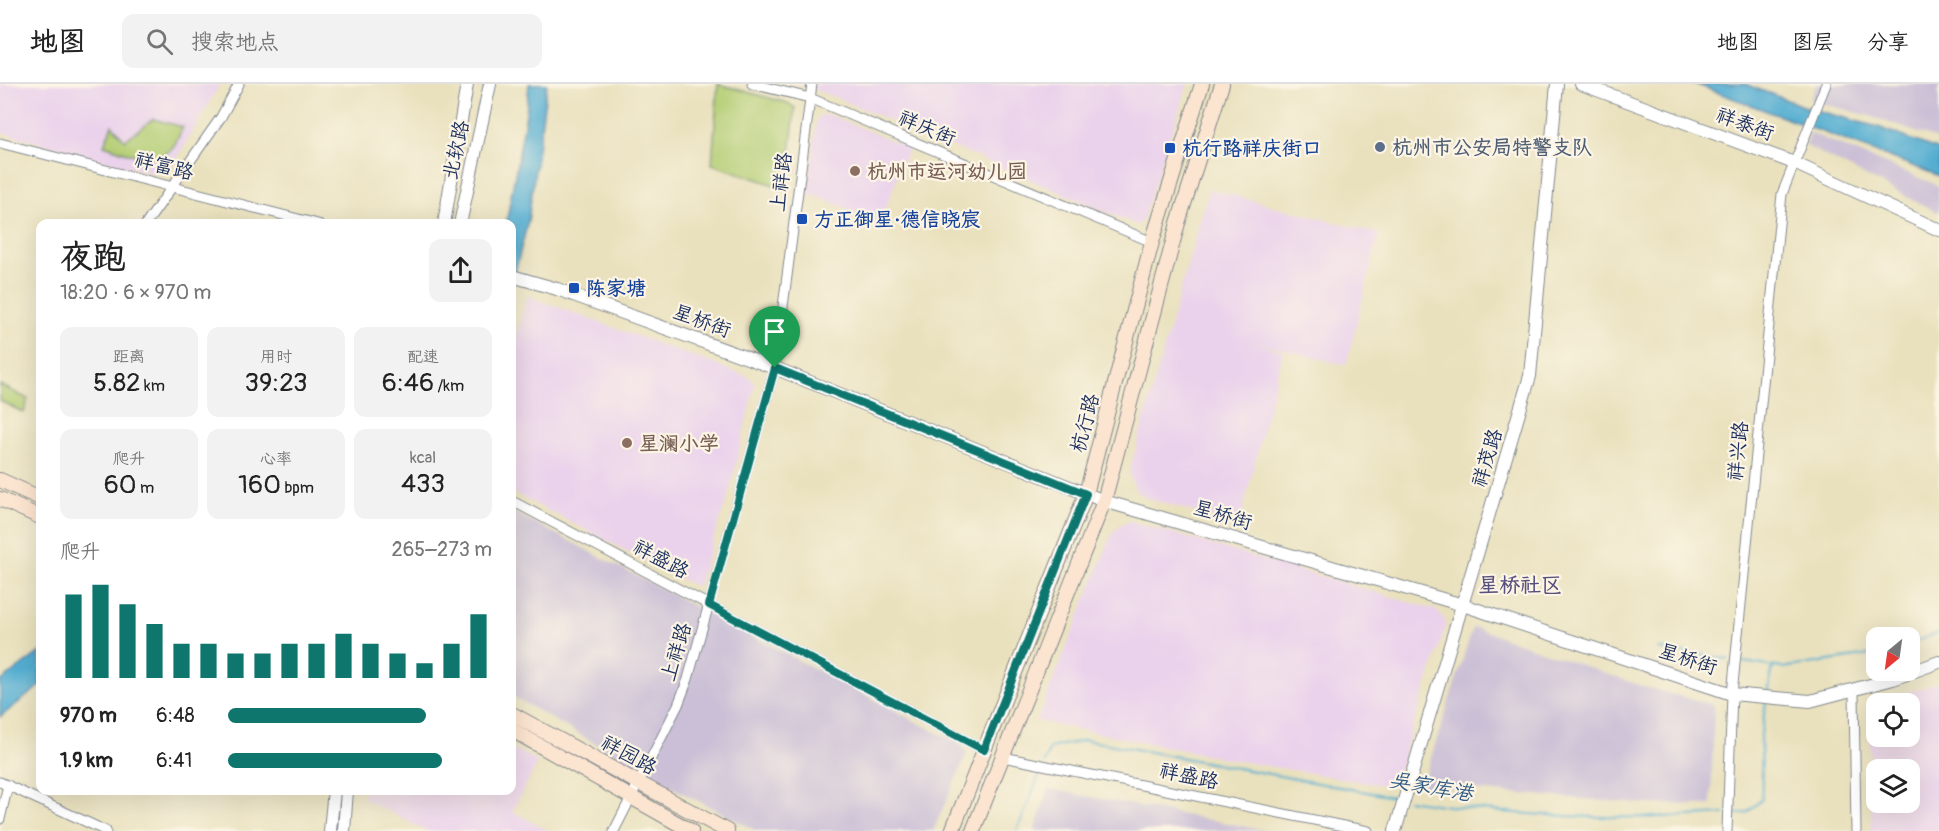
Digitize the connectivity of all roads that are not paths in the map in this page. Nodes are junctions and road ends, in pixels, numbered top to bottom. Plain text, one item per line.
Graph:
1 (239, 84) edge
2 (467, 84) edge
3 (490, 84) edge
4 (752, 84) edge
5 (812, 84) edge
6 (1202, 84) edge
7 (1222, 84) edge
8 (1557, 84) edge
9 (1581, 84) edge
10 (1826, 85) edge
11 (810, 98) junction
12 (0, 143) edge
13 (1794, 163) junction
14 (171, 186) junction
15 (149, 219) edge
16 (299, 219) edge
17 (445, 219) edge
18 (461, 219) edge
19 (1939, 230) edge
20 (1152, 242) junction
21 (517, 277) edge
22 (775, 368) junction
23 (0, 480) edge
24 (1086, 494) junction
25 (36, 496) edge
26 (0, 499) edge
27 (1104, 501) junction
28 (516, 503) edge
29 (36, 515) edge
30 (709, 605) junction
31 (1463, 605) junction
32 (1939, 662) edge
33 (1854, 690) junction
34 (1732, 694) junction
35 (516, 716) edge
36 (516, 732) edge
37 (984, 750) junction
38 (1003, 757) junction
39 (639, 783) junction
40 (4, 784) edge
41 (334, 795) edge
42 (347, 795) edge
43 (631, 798) junction
44 (0, 819) edge
45 (1396, 828) edge
46 (106, 831) edge
47 (330, 831) edge
48 (344, 831) edge
49 (614, 831) edge
50 (691, 831) edge
51 (727, 831) edge
52 (952, 831) edge
53 (973, 831) edge
54 (1368, 831) edge
55 (1727, 831) edge
56 (1856, 831) edge

1 - 14 street
2 - 17 street, 北软路
3 - 18 street, 北软路
4 - 11 street, 祥庆街
5 - 11 street, 上祥路
6 - 20 main road, 杭行路
7 - 27 main road, 杭行路
8 - 31 street, 祥茂路
9 - 13 street, 祥泰街
10 - 13 street, 祥兴路
11 - 20 street, 祥庆街
11 - 22 street, 上祥路
12 - 14 street, 祥富路
13 - 19 street, 祥泰街
13 - 34 street, 祥兴路
14 - 15 street
14 - 16 street, 祥富路
20 - 24 main road, 杭行路
21 - 22 street, 星桥街
22 - 24 street, 星桥街
22 - 30 street, 上祥路
23 - 25 main road
24 - 27 street, 星桥街
24 - 37 main road, 杭行路
26 - 29 main road
27 - 31 street, 星桥街
27 - 38 main road, 杭行路
28 - 30 street, 祥盛路
30 - 37 street, 祥盛路
30 - 39 street, 上祥路
31 - 34 street, 星桥街
31 - 45 street, 祥茂路
32 - 33 street, 星桥街
33 - 34 street, 星桥街
33 - 56 street
34 - 55 street, 祥兴路
35 - 39 main road, 祥园路
36 - 43 main road, 祥园路
37 - 52 main road, 杭行路
38 - 53 main road, 杭行路
38 - 54 street, 祥盛路
39 - 43 street, 上祥路
39 - 51 main road, 祥园路
40 - 44 street
40 - 46 street
41 - 47 street
42 - 48 street
43 - 49 street, 上祥路
43 - 50 main road, 祥园路

